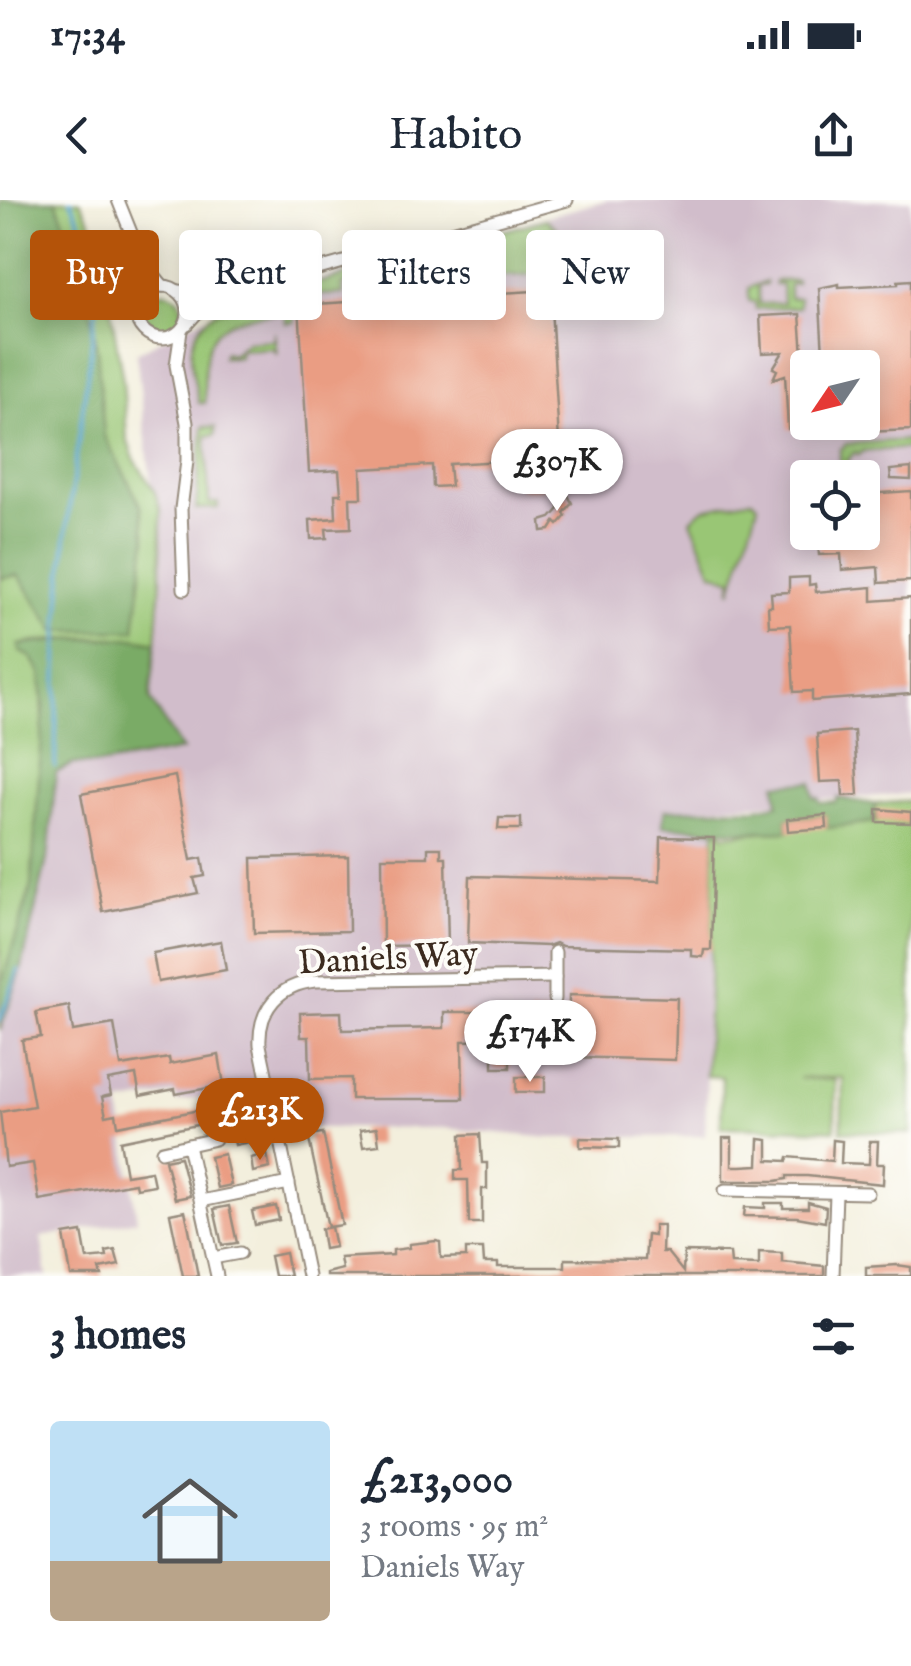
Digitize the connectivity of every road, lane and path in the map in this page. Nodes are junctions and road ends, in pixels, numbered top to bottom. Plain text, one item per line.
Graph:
1 (118, 200) edge
2 (567, 200) edge
3 (130, 230) edge
4 (322, 268) edge
5 (159, 281) edge
6 (163, 286) junction
7 (159, 287) edge
8 (179, 292) edge
9 (138, 320) edge
10 (185, 320) edge
11 (191, 320) edge
12 (184, 328) junction
13 (157, 338) junction
14 (176, 365) junction
15 (184, 589) dead end
16 (556, 952) dead end
17 (555, 977) junction
18 (554, 999) dead end
19 (215, 1139) dead end
20 (188, 1145) junction
21 (162, 1151) dead end
22 (289, 1184) junction
23 (725, 1190) dead end
24 (836, 1193) junction
25 (868, 1194) dead end
26 (200, 1201) junction
27 (240, 1253) dead end
28 (213, 1258) junction
29 (217, 1276) edge
30 (308, 1276) edge
31 (833, 1276) edge

1 - 3 street
2 - 4 street
5 - 6 street
6 - 7 street
6 - 8 street
9 - 13 street
10 - 12 street
11 - 12 street
12 - 13 street
12 - 14 street
13 - 14 street
14 - 15 street
16 - 17 street
17 - 18 street
17 - 22 street, Daniels Way
19 - 20 street
20 - 21 street
20 - 26 street
22 - 26 street
22 - 30 street, Daniels Way
23 - 24 street
24 - 25 street
24 - 31 street
26 - 28 street
27 - 28 street
28 - 29 street

